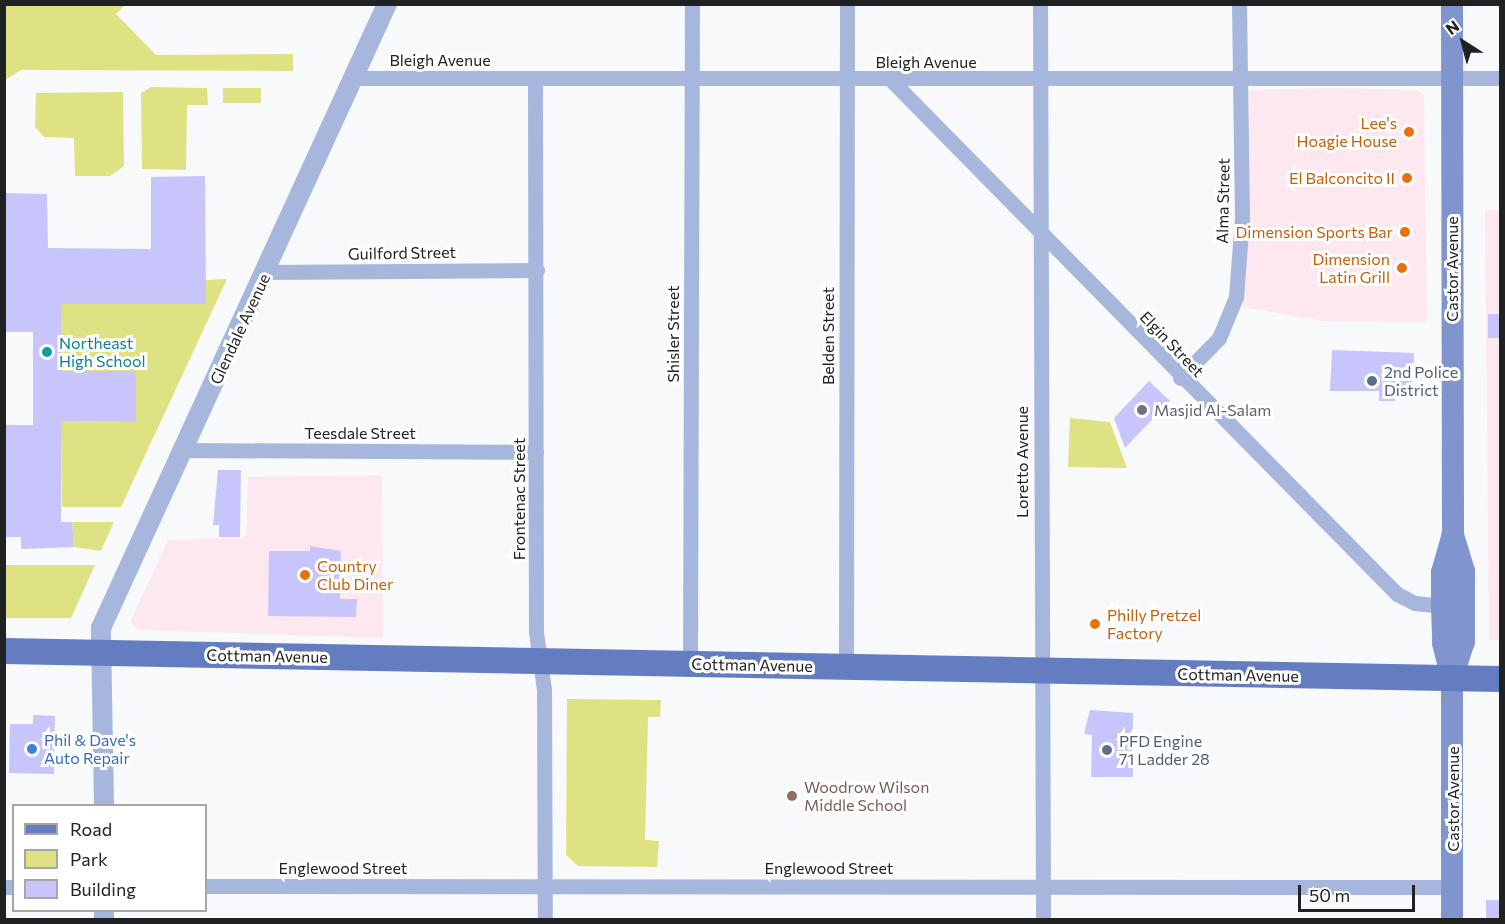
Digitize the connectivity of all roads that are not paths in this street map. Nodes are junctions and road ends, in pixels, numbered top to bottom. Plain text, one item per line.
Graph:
1 (387, 4) edge
2 (692, 4) edge
3 (847, 4) edge
4 (1040, 4) edge
5 (1239, 4) edge
6 (1452, 4) edge
7 (351, 78) junction
8 (691, 78) junction
9 (1452, 78) junction
10 (1500, 78) edge
11 (535, 79) junction
12 (1239, 79) junction
13 (891, 80) junction
14 (1040, 80) junction
15 (847, 81) junction
16 (1040, 233) junction
17 (537, 270) junction
18 (267, 272) junction
19 (1180, 378) junction
20 (183, 450) junction
21 (537, 452) junction
22 (1453, 534) junction
23 (1442, 606) junction
24 (4, 651) edge
25 (100, 653) junction
26 (540, 661) junction
27 (690, 664) junction
28 (846, 667) junction
29 (1041, 671) junction
30 (1452, 678) junction
31 (1500, 679) edge
32 (104, 804) edge
33 (545, 884) junction
34 (1042, 885) junction
35 (207, 886) edge
36 (1452, 887) junction
37 (545, 920) edge
38 (1042, 920) edge
39 (1452, 920) edge

1 - 7 street, Glendale Avenue
2 - 8 street, Shisler Street
3 - 15 street, Belden Street
4 - 14 street, Loretto Avenue
5 - 12 street, Alma Street
6 - 9 main road, Castor Avenue
7 - 11 street, Bleigh Avenue
7 - 18 street, Glendale Avenue
8 - 11 street, Bleigh Avenue
8 - 15 street, Bleigh Avenue
8 - 27 street, Shisler Street
9 - 10 street, Bleigh Avenue
9 - 12 street, Bleigh Avenue
9 - 22 main road, Castor Avenue
11 - 17 street, Frontenac Street
12 - 14 street, Bleigh Avenue
12 - 19 street, Alma Street
13 - 14 street, Bleigh Avenue
13 - 15 street, Bleigh Avenue
13 - 16 street, Elgin Street
14 - 16 street, Loretto Avenue
15 - 28 street, Belden Street
16 - 19 street, Elgin Street
16 - 29 street, Loretto Avenue
17 - 18 street, Guilford Street
17 - 21 street, Frontenac Street
18 - 20 street, Glendale Avenue
19 - 23 street, Elgin Street
20 - 21 street, Teesdale Street
20 - 25 street, Glendale Avenue
21 - 26 street, Frontenac Street
22 - 23 main road, Castor Avenue
22 - 30 main road, Castor Avenue
23 - 30 main road, Castor Avenue
24 - 25 main road, Cottman Avenue
25 - 26 main road, Cottman Avenue
25 - 32 street, Glendale Avenue
26 - 27 main road, Cottman Avenue
26 - 33 street, Frontenac Street
27 - 28 main road, Cottman Avenue
28 - 29 main road, Cottman Avenue
29 - 30 main road, Cottman Avenue
29 - 34 street, Loretto Avenue
30 - 31 main road, Cottman Avenue
30 - 36 main road, Castor Avenue
33 - 34 street, Englewood Street
33 - 35 street, Englewood Street
33 - 37 street, Frontenac Street
34 - 36 street, Englewood Street
34 - 38 street, Loretto Avenue
36 - 39 main road, Castor Avenue

